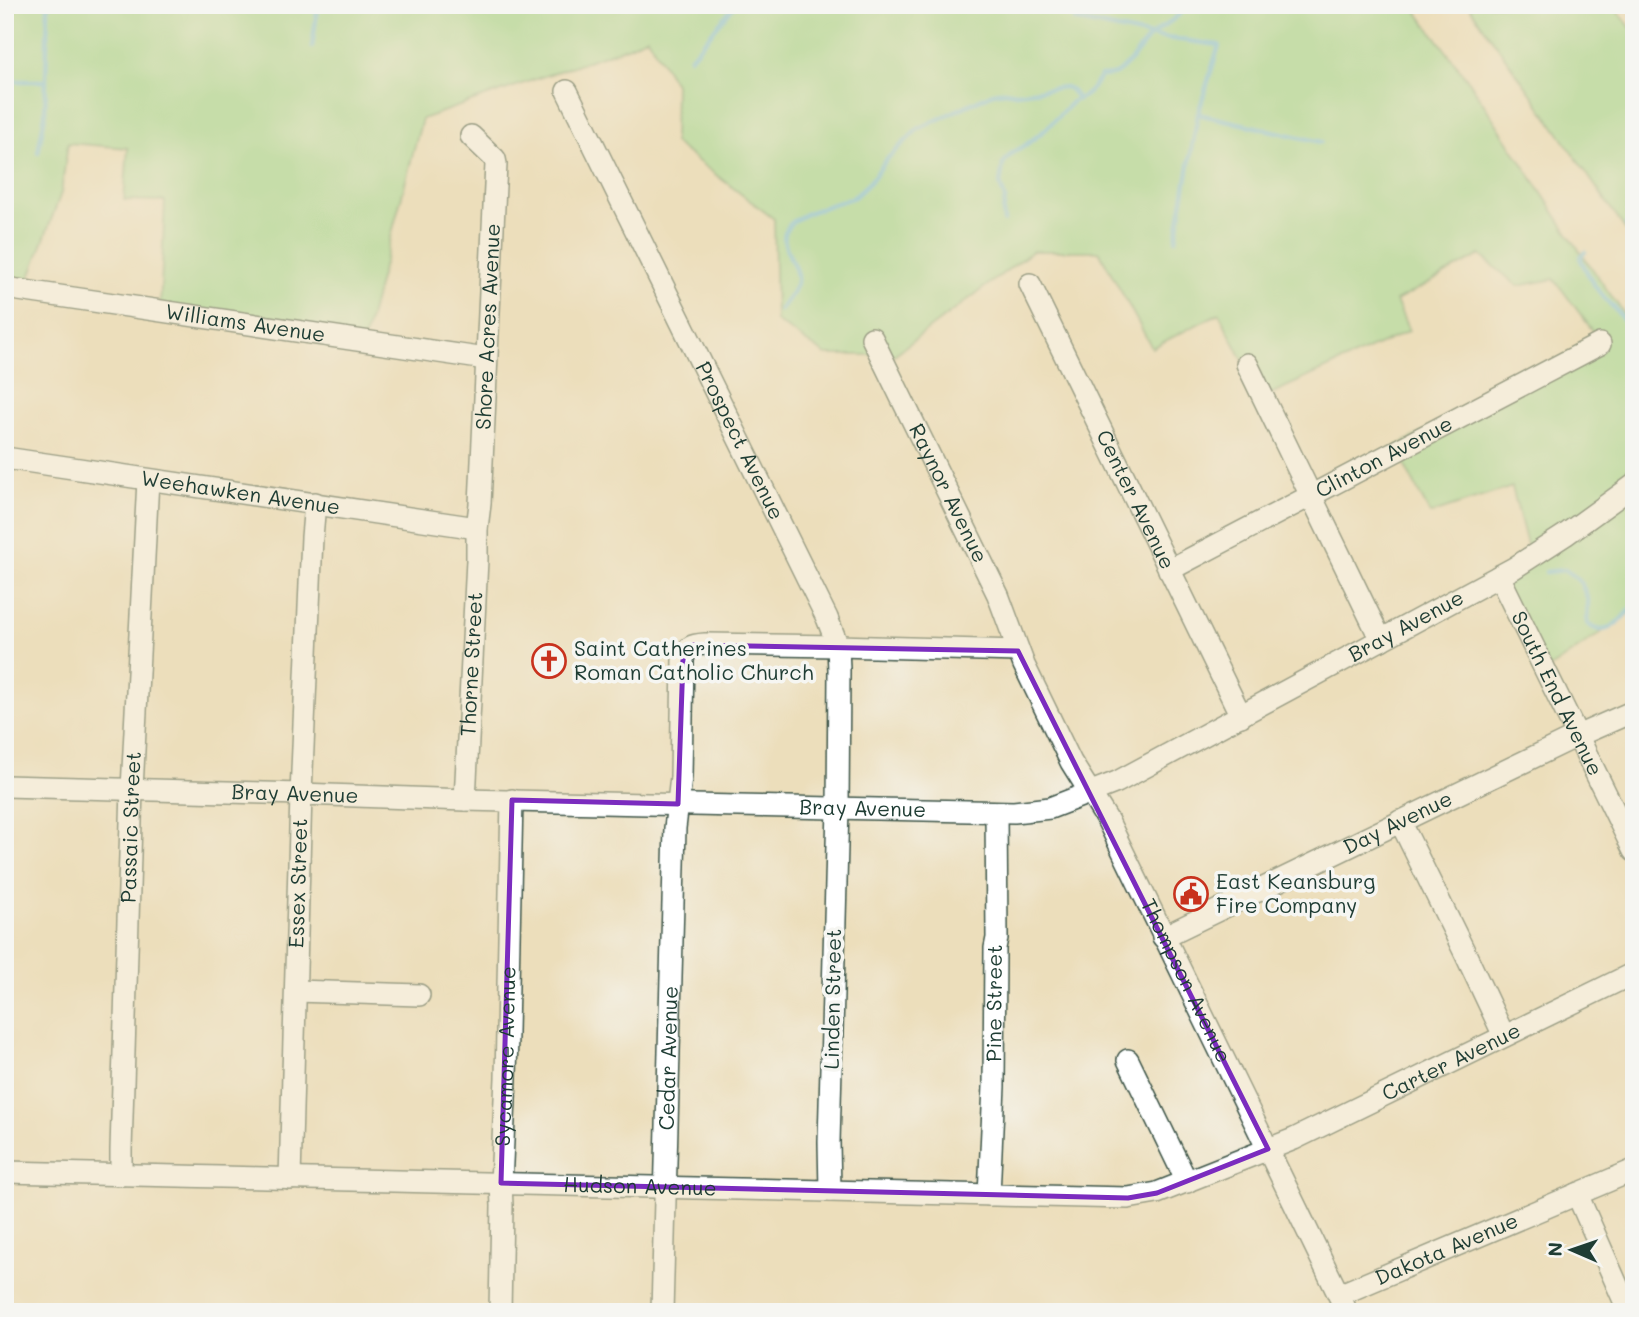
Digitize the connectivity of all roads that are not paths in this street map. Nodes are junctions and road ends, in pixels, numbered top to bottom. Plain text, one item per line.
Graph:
1 (567, 91) dead end
2 (471, 136) dead end
3 (1030, 284) dead end
4 (5, 288) edge
5 (872, 338) dead end
6 (1600, 344) dead end
7 (486, 359) junction
8 (1247, 365) dead end
9 (5, 458) edge
10 (148, 480) junction
11 (1634, 485) edge
12 (1310, 496) junction
13 (315, 503) junction
14 (477, 528) junction
15 (1169, 570) junction
16 (1499, 576) junction
17 (1381, 640) junction
18 (838, 646) junction
19 (1018, 651) junction
20 (1634, 711) edge
21 (1241, 716) junction
22 (1577, 736) junction
23 (5, 786) edge
24 (132, 789) junction
25 (1090, 793) junction
26 (301, 794) junction
27 (465, 800) junction
28 (512, 800) junction
29 (678, 804) junction
30 (838, 808) junction
31 (996, 811) junction
32 (1400, 821) junction
33 (1634, 851) edge
34 (1163, 937) junction
35 (1634, 973) edge
36 (296, 991) junction
37 (419, 995) dead end
38 (1504, 1036) junction
39 (1128, 1060) dead end
40 (1268, 1149) junction
41 (1634, 1170) edge
42 (5, 1172) edge
43 (121, 1175) junction
44 (290, 1179) junction
45 (1187, 1182) junction
46 (501, 1183) junction
47 (665, 1187) junction
48 (830, 1191) junction
49 (1577, 1194) junction
50 (989, 1195) junction
51 (1343, 1303) edge
52 (500, 1312) edge
53 (662, 1312) edge
54 (1629, 1312) edge

1 - 18 street, Prospect Avenue
2 - 7 street, Shore Acres Avenue
3 - 15 street, Center Avenue
4 - 7 street, Williams Avenue
5 - 19 street, Raynor Avenue
6 - 12 street, Clinton Avenue
7 - 14 street, Shore Acres Avenue
8 - 12 street
9 - 10 street, Weehawken Avenue
10 - 13 street, Weehawken Avenue
10 - 24 street, Passaic Street
11 - 16 street, Bray Avenue
12 - 15 street, Clinton Avenue
12 - 17 street
13 - 14 street, Weehawken Avenue
13 - 26 street, Essex Street
14 - 27 street, Thorne Street
15 - 21 street, Center Avenue
16 - 17 street, Bray Avenue
16 - 22 street, South End Avenue
17 - 21 street, Bray Avenue
18 - 19 street
18 - 29 street, Cedar Avenue
18 - 30 street, Prospect Avenue
19 - 25 street, Thompson Avenue
20 - 22 street, Day Avenue
21 - 25 street, Bray Avenue
22 - 32 street, Day Avenue
22 - 33 street, South End Avenue
23 - 24 street, Bray Avenue
24 - 26 street, Bray Avenue
24 - 43 street, Passaic Street
25 - 31 street, Bray Avenue
25 - 34 street, Thompson Avenue
26 - 27 street, Bray Avenue
26 - 36 street, Essex Street
27 - 28 street, Bray Avenue
28 - 29 street, Bray Avenue
28 - 46 street, Sycamore Avenue
29 - 30 street, Bray Avenue
29 - 47 street, Cedar Avenue
30 - 31 street, Bray Avenue
30 - 48 street, Linden Street
31 - 50 street, Pine Street
32 - 34 street, Day Avenue
32 - 38 street
34 - 40 street, Thompson Avenue
35 - 38 street, Carter Avenue
36 - 37 street
36 - 44 street, Essex Street
38 - 40 street, Carter Avenue
39 - 45 street
40 - 45 street, Hudson Avenue
40 - 51 street, Thompson Avenue
41 - 49 street, Dakota Avenue
42 - 43 street, Hudson Avenue
43 - 44 street, Hudson Avenue
44 - 46 street, Hudson Avenue
45 - 50 street, Hudson Avenue
46 - 47 street, Hudson Avenue
46 - 52 street, Sycamore Avenue
47 - 48 street, Hudson Avenue
47 - 53 street, Cedar Avenue
48 - 50 street, Hudson Avenue
49 - 51 street, Dakota Avenue
49 - 54 street

